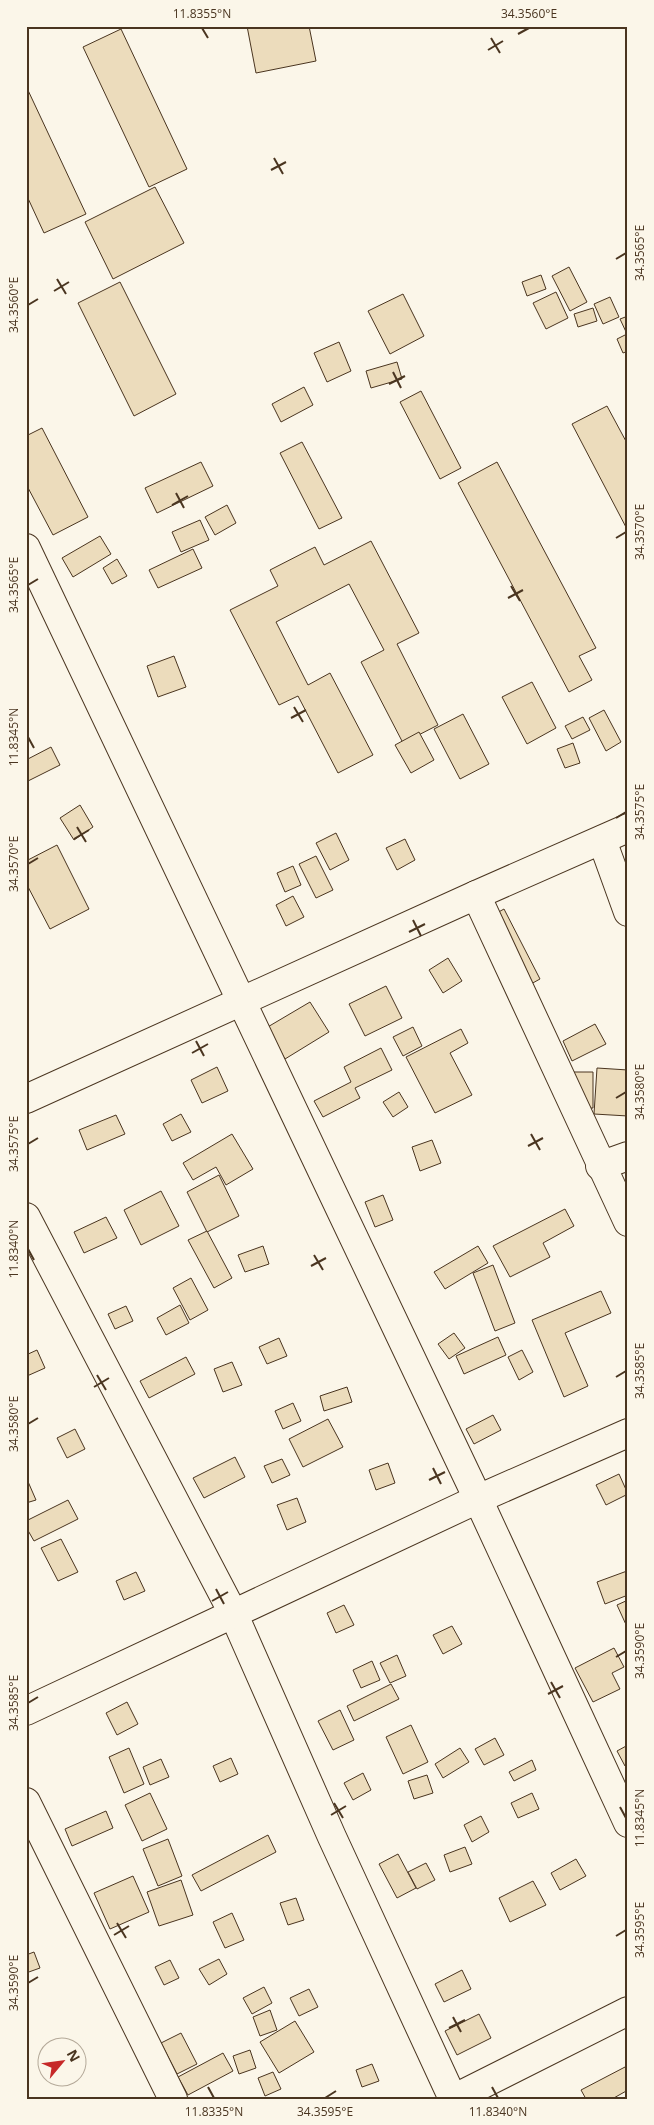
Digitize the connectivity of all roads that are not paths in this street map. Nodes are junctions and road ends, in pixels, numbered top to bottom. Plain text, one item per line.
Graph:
1 (26, 548) edge
2 (628, 828) edge
3 (602, 840) junction
4 (476, 895) junction
5 (628, 912) edge
6 (242, 1001) junction
7 (26, 1099) edge
8 (628, 1156) edge
9 (600, 1166) junction
10 (26, 1216) edge
11 (628, 1222) edge
12 (628, 1433) edge
13 (478, 1499) junction
14 (234, 1615) junction
15 (26, 1711) edge
16 (26, 1802) edge
17 (628, 1823) edge
18 (628, 2011) edge
19 (173, 2099) edge
20 (453, 2099) edge

1 - 6 street
2 - 3 street
3 - 4 street
3 - 5 street
4 - 6 street
4 - 9 street
6 - 7 street
6 - 13 street
8 - 9 street
9 - 11 street
10 - 14 street
12 - 13 street
13 - 14 street
13 - 17 street
14 - 15 street
14 - 20 street
16 - 19 street
18 - 20 street

